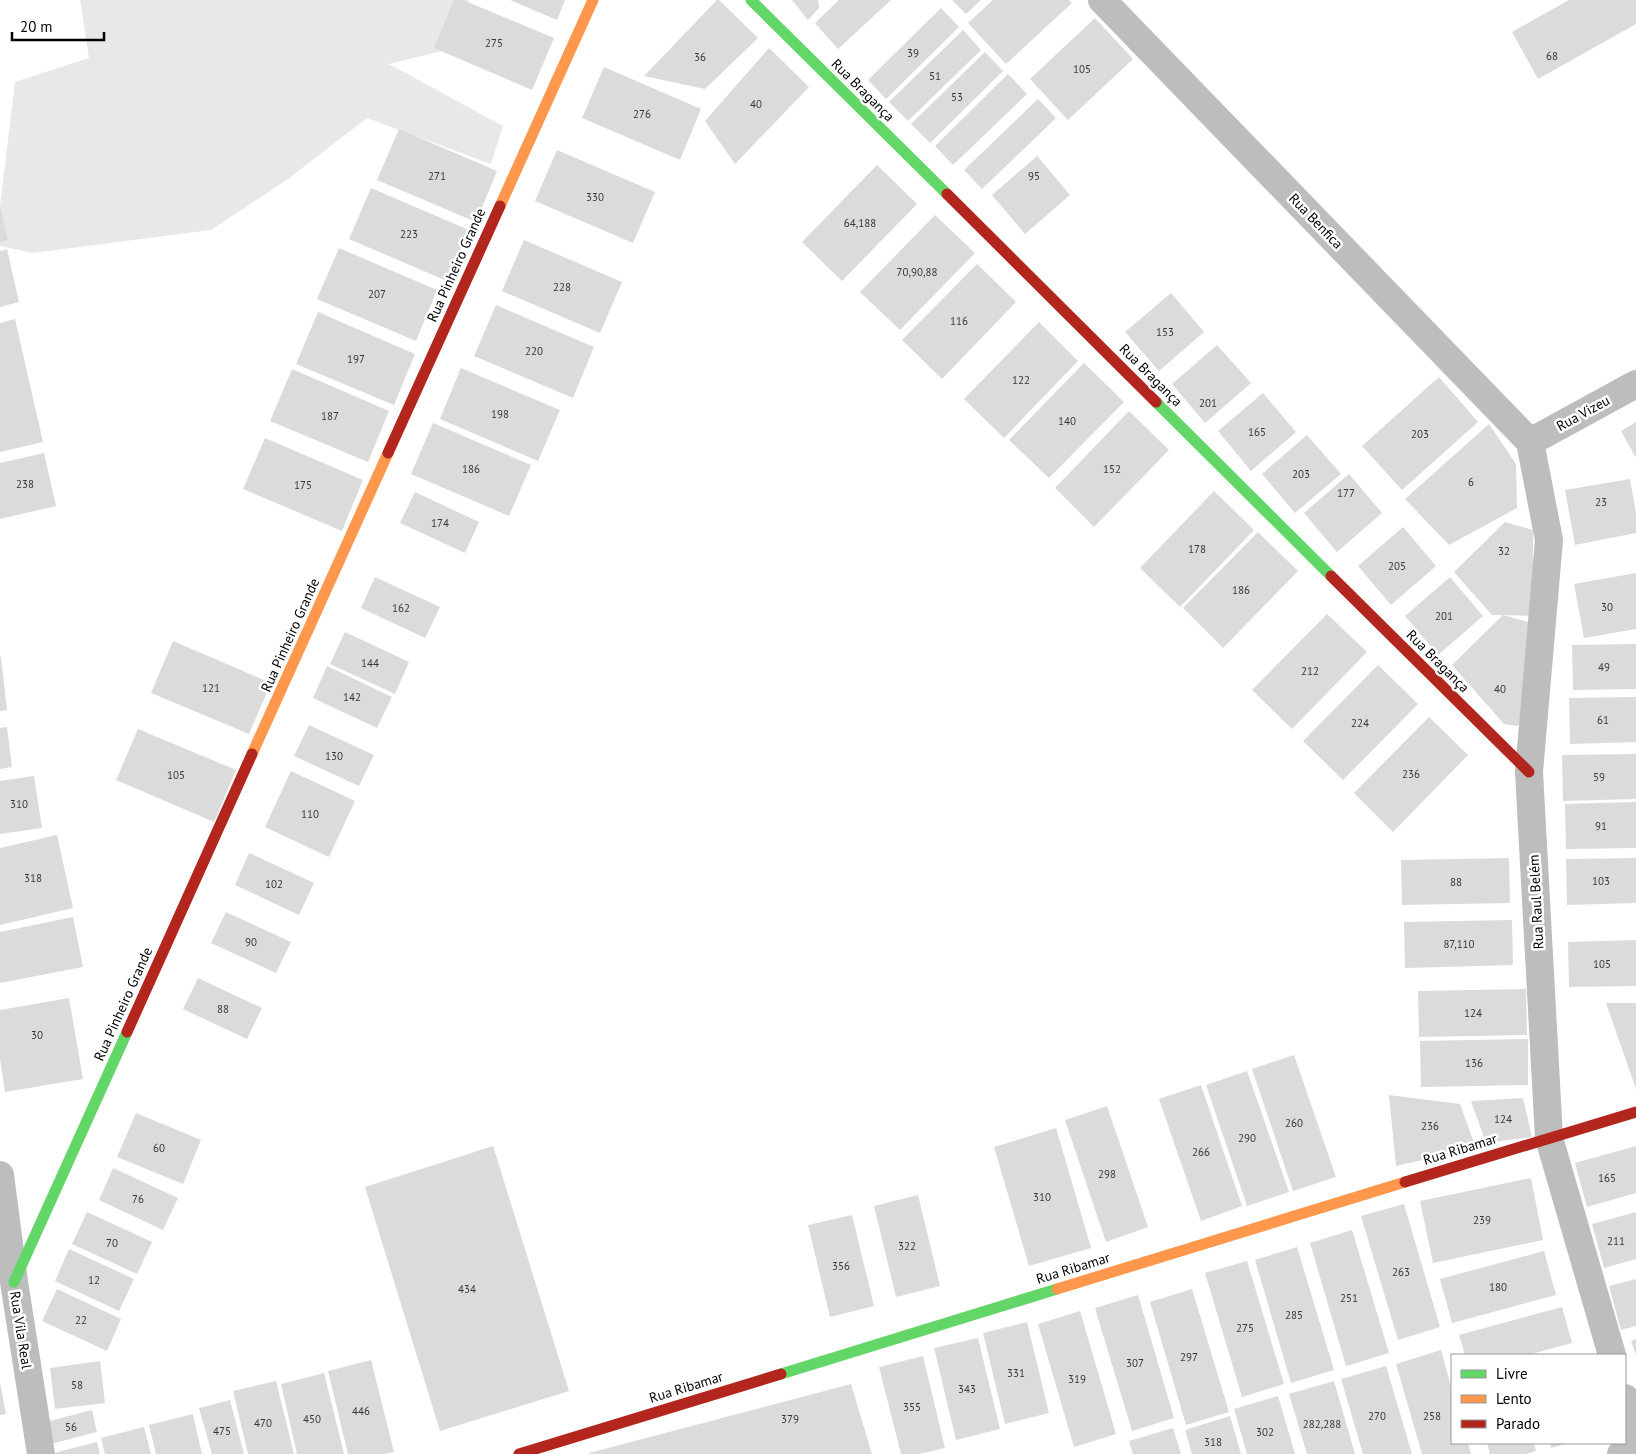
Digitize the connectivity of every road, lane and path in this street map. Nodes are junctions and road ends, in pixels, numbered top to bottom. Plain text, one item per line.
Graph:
1 (593, 0) edge
2 (751, 0) edge
3 (1102, 0) edge
4 (1636, 384) edge
5 (1530, 442) junction
6 (1529, 772) junction
7 (1636, 1112) edge
8 (1549, 1138) junction
9 (0, 1175) edge
10 (14, 1282) junction
11 (1612, 1354) edge
12 (1626, 1402) edge
13 (1636, 1437) edge
14 (1636, 1450) edge
15 (41, 1454) edge
16 (519, 1454) edge
17 (1622, 1454) edge

1 - 10 street, Rua Pinheiro Grande
2 - 6 street, Rua Bragança
3 - 5 street, Rua Benfica
4 - 5 street, Rua Vizeu
5 - 6 street, Rua Raul Belém
6 - 8 street, Rua Raul Belém
7 - 8 street, Rua Ribamar
8 - 11 street, Rua Raul Belém
8 - 16 street, Rua Ribamar
9 - 10 street, Rua Vila Real
10 - 15 street, Rua Vila Real
12 - 13 street
14 - 17 street

